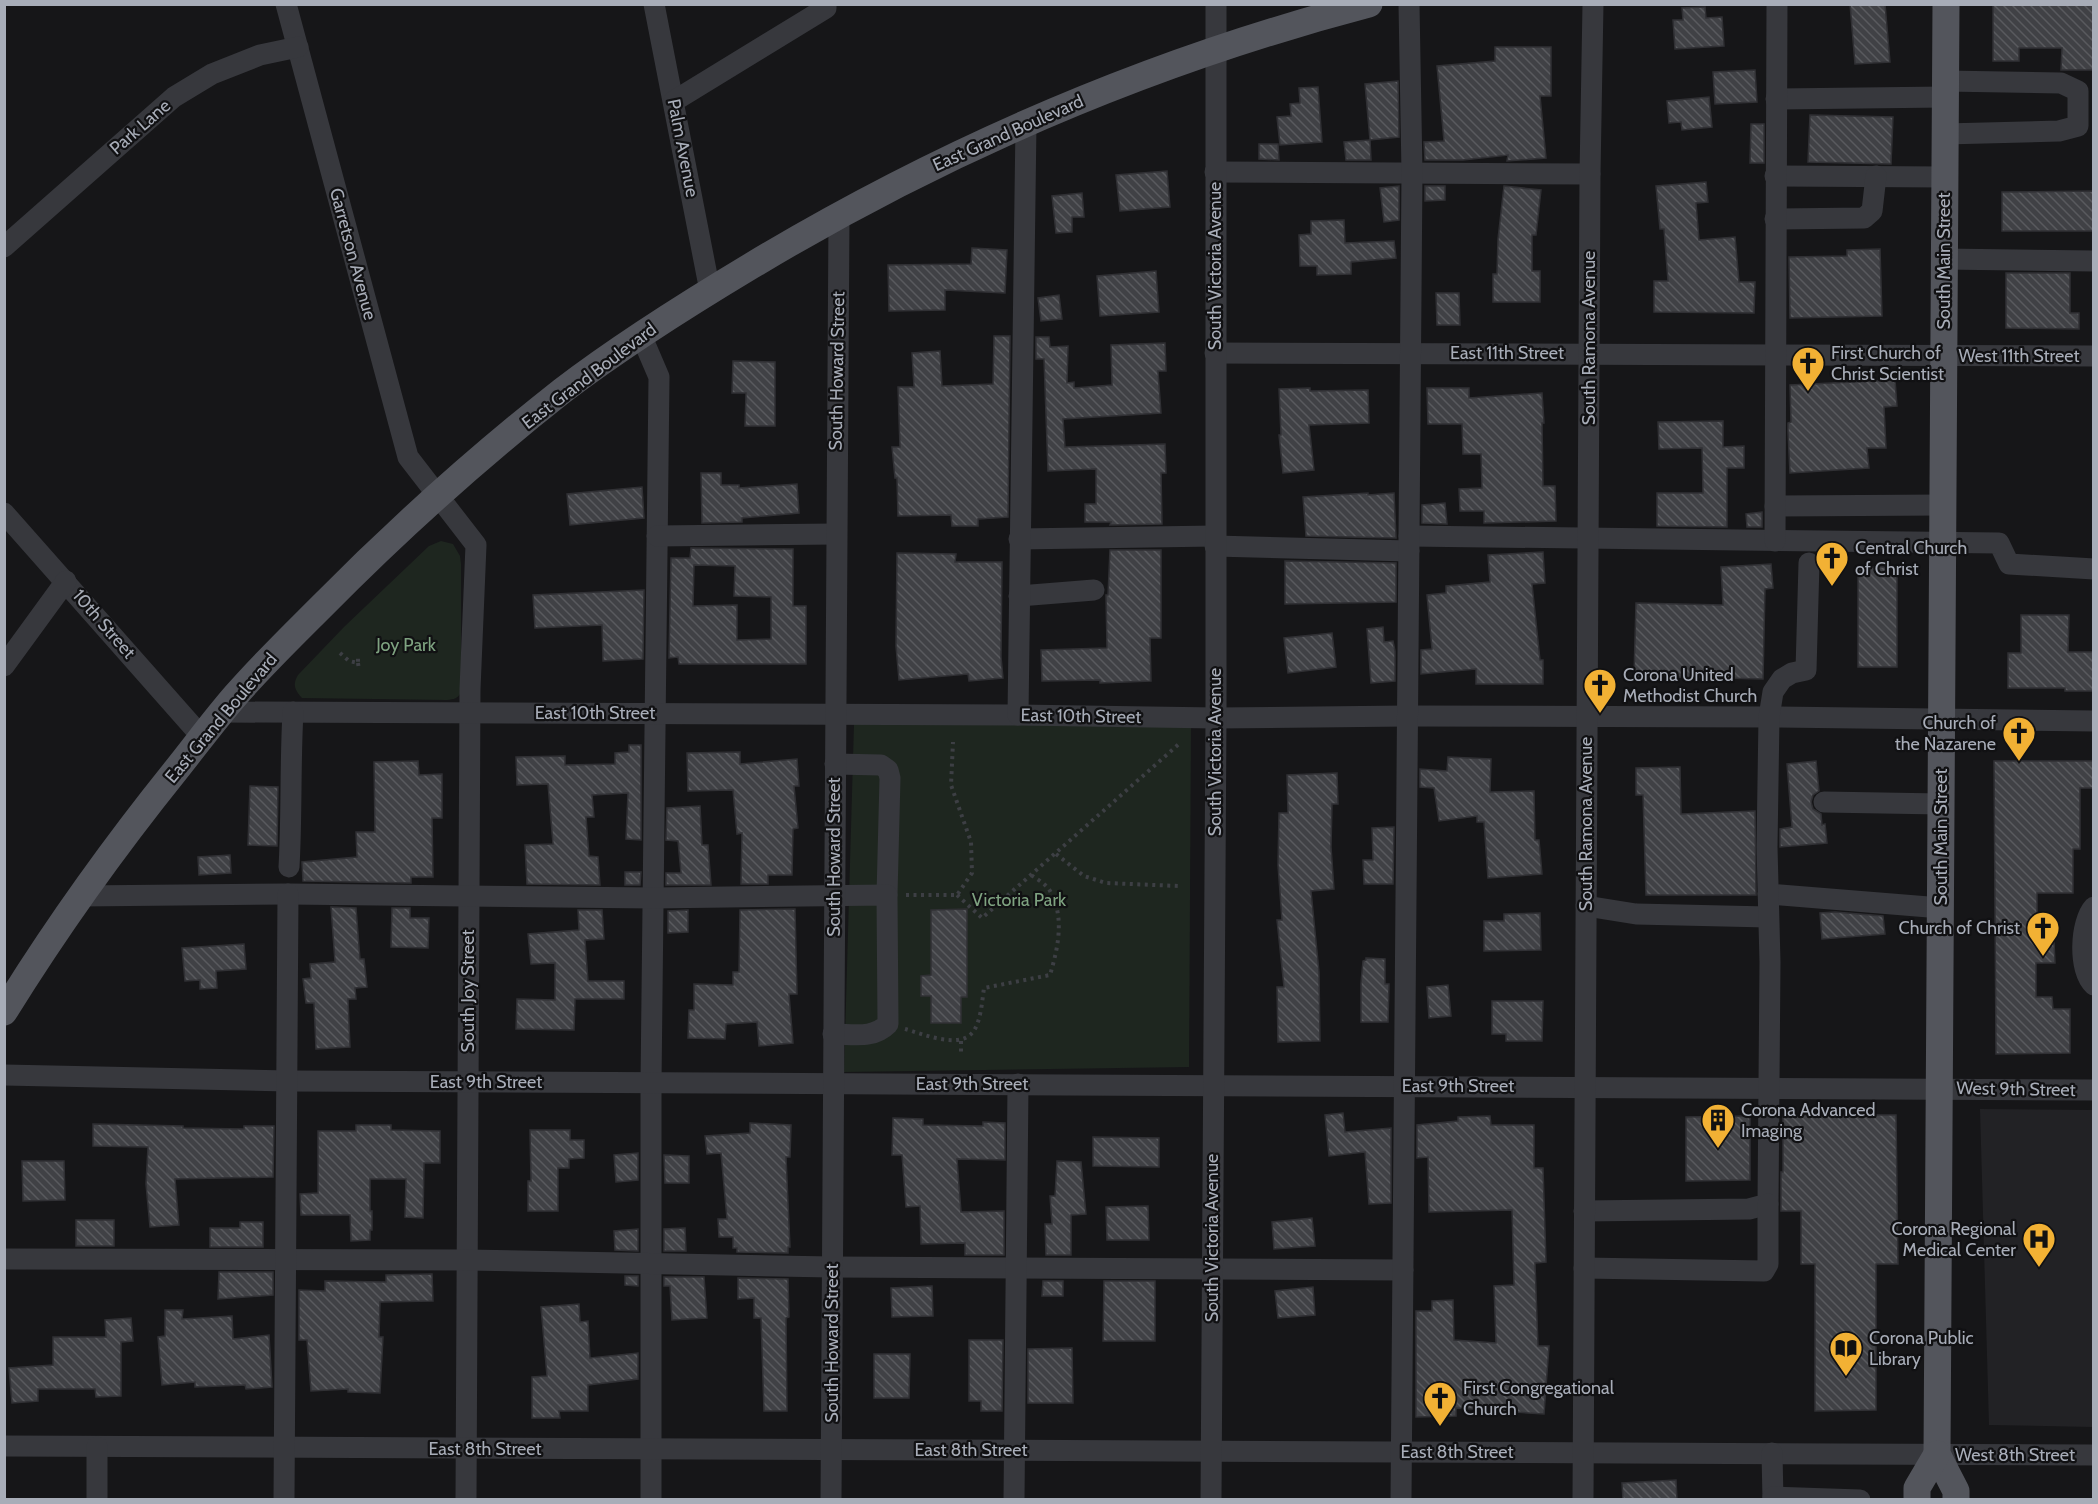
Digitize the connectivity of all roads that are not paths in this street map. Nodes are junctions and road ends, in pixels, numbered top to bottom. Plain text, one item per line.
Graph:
1 (286, 4) edge
2 (654, 4) edge
3 (826, 4) edge
4 (1216, 4) edge
5 (1369, 4) edge
6 (1409, 4) edge
7 (1593, 4) edge
8 (1777, 4) edge
9 (1946, 4) edge
10 (298, 47) junction
11 (1216, 50) junction
12 (1945, 89) junction
13 (1776, 99) junction
14 (674, 101) junction
15 (1026, 123) junction
16 (1945, 134) junction
17 (1215, 172) junction
18 (1412, 173) junction
19 (1590, 174) junction
20 (1775, 176) junction
21 (1876, 176) junction
22 (1945, 177) junction
23 (839, 215) junction
24 (1775, 219) junction
25 (4, 247) edge
26 (1944, 259) junction
27 (2094, 261) edge
28 (710, 291) junction
29 (641, 335) junction
30 (1215, 353) junction
31 (1410, 353) junction
32 (1589, 354) junction
33 (1775, 355) junction
34 (1944, 355) junction
35 (2094, 356) edge
36 (438, 496) junction
37 (1943, 505) junction
38 (1775, 506) junction
39 (4, 513) edge
40 (836, 534) junction
41 (657, 536) junction
42 (1588, 538) junction
43 (1019, 539) junction
44 (1215, 541) junction
45 (1775, 542) junction
46 (1409, 544) junction
47 (1942, 544) junction
48 (1809, 563) dead end
49 (2094, 568) edge
50 (66, 581) junction
51 (1094, 590) dead end
52 (1019, 596) junction
53 (4, 666) edge
54 (220, 712) junction
55 (293, 712) junction
56 (470, 713) junction
57 (656, 713) junction
58 (835, 714) junction
59 (1018, 715) junction
60 (1407, 716) junction
61 (1587, 717) junction
62 (1769, 717) junction
63 (1216, 718) junction
64 (1942, 718) junction
65 (2094, 721) edge
66 (201, 737) junction
67 (835, 764) junction
68 (1824, 802) dead end
69 (1941, 804) junction
70 (289, 867) dead end
71 (288, 894) junction
72 (1768, 894) junction
73 (887, 895) junction
74 (80, 896) junction
75 (469, 896) junction
76 (834, 897) junction
77 (654, 898) junction
78 (1586, 906) junction
79 (2094, 907) edge
80 (1941, 909) junction
81 (1768, 917) junction
82 (2094, 985) edge
83 (4, 1012) edge
84 (834, 1034) junction
85 (4, 1075) edge
86 (288, 1082) junction
87 (468, 1082) junction
88 (651, 1083) junction
89 (833, 1084) junction
90 (1018, 1084) junction
91 (1213, 1085) junction
92 (1404, 1086) junction
93 (1585, 1086) junction
94 (1768, 1087) junction
95 (1939, 1088) junction
96 (2094, 1090) edge
97 (1768, 1204) junction
98 (1584, 1211) junction
99 (4, 1259) edge
100 (286, 1260) junction
101 (467, 1260) junction
102 (651, 1263) junction
103 (832, 1267) junction
104 (1017, 1268) junction
105 (1584, 1268) junction
106 (1212, 1269) junction
107 (1403, 1270) junction
108 (4, 1446) edge
109 (97, 1447) junction
110 (284, 1448) junction
111 (466, 1449) junction
112 (651, 1449) junction
113 (832, 1450) junction
114 (1014, 1451) junction
115 (1212, 1451) junction
116 (1401, 1452) junction
117 (1583, 1453) junction
118 (1772, 1454) junction
119 (1937, 1454) junction
120 (2094, 1455) edge
121 (1773, 1498) edge
122 (97, 1500) edge
123 (284, 1500) edge
124 (466, 1500) edge
125 (651, 1500) edge
126 (831, 1500) edge
127 (1014, 1500) edge
128 (1211, 1500) edge
129 (1401, 1500) edge
130 (1583, 1500) edge
131 (1860, 1500) edge
132 (1917, 1500) edge
133 (1956, 1500) edge

1 - 10 street, Garretson Avenue
2 - 14 street, Palm Avenue
3 - 14 street
4 - 11 street, South Victoria Avenue
5 - 11 main road, East Grand Boulevard
6 - 18 street
7 - 19 street, South Ramona Avenue
8 - 13 street
9 - 12 main road, South Main Street
10 - 25 street, Park Lane
10 - 36 street, Garretson Avenue
11 - 15 main road, East Grand Boulevard
11 - 17 street, South Victoria Avenue
12 - 13 street
12 - 16 main road, South Main Street
12 - 16 street
13 - 20 street
14 - 28 street, Palm Avenue
15 - 23 main road, East Grand Boulevard
15 - 43 street
16 - 22 main road, South Main Street
17 - 18 street
17 - 30 street, South Victoria Avenue
18 - 19 street
18 - 31 street
19 - 32 street, South Ramona Avenue
20 - 21 street
20 - 24 street
21 - 22 street
21 - 24 street
22 - 26 main road, South Main Street
23 - 28 main road, East Grand Boulevard
23 - 40 street, South Howard Street
24 - 33 street
26 - 27 street
26 - 34 main road, South Main Street
28 - 29 main road, East Grand Boulevard
29 - 36 main road, East Grand Boulevard
29 - 41 street
30 - 31 street, East 11th Street
30 - 44 street, South Victoria Avenue
31 - 32 street, East 11th Street
31 - 46 street
32 - 33 street, East 11th Street
32 - 42 street, South Ramona Avenue
33 - 34 street, East 11th Street
33 - 38 street
34 - 35 street, West 11th Street
34 - 37 main road, South Main Street
36 - 54 main road, East Grand Boulevard
36 - 56 street, South Joy Street
37 - 38 street
37 - 47 main road, South Main Street
38 - 45 street
39 - 50 street, 10th Street
40 - 41 street
40 - 58 street, South Howard Street
41 - 57 street
42 - 45 street
42 - 46 street
42 - 61 street, South Ramona Avenue
43 - 44 street
43 - 52 street
44 - 46 street
44 - 63 street, South Victoria Avenue
45 - 47 street
46 - 60 street
47 - 49 street
47 - 64 main road, South Main Street
48 - 62 street
50 - 53 street
50 - 66 street, 10th Street
51 - 52 street
52 - 59 street
54 - 55 street, East 10th Street
54 - 66 main road, East Grand Boulevard
55 - 56 street, East 10th Street
55 - 70 street
56 - 57 street, East 10th Street
56 - 75 street, South Joy Street
57 - 58 street, East 10th Street
57 - 77 street
58 - 59 street, East 10th Street
58 - 67 street, South Howard Street
59 - 63 street, East 10th Street
60 - 61 street, East 10th Street
60 - 63 street, East 10th Street
60 - 92 street
61 - 62 street, East 10th Street
61 - 78 street, South Ramona Avenue
62 - 64 street, East 10th Street
62 - 72 street
63 - 91 street, South Victoria Avenue
64 - 65 street, East 10th Street
64 - 69 main road, South Main Street
66 - 74 main road, East Grand Boulevard
67 - 73 street
67 - 76 street, South Howard Street
68 - 69 street
69 - 80 main road, South Main Street
71 - 74 street
71 - 75 street
71 - 86 street
72 - 80 street
72 - 81 street
73 - 76 street
73 - 84 street
74 - 83 main road, East Grand Boulevard
75 - 77 street
75 - 87 street, South Joy Street
76 - 77 street
76 - 84 street, South Howard Street
77 - 88 street
78 - 81 street
78 - 93 street, South Ramona Avenue
79 - 82 street
80 - 95 main road, South Main Street
81 - 94 street
84 - 89 street, South Howard Street
85 - 86 street, East 9th Street
86 - 87 street, East 9th Street
86 - 100 street
87 - 88 street, East 9th Street
87 - 101 street, South Joy Street
88 - 89 street, East 9th Street
88 - 102 street
89 - 90 street, East 9th Street
89 - 103 street, South Howard Street
90 - 91 street, East 9th Street
90 - 104 street
91 - 92 street, East 9th Street
91 - 106 street, South Victoria Avenue
92 - 93 street, East 9th Street
92 - 107 street
93 - 94 street, East 9th Street
93 - 98 street, South Ramona Avenue
94 - 95 street, East 9th Street
94 - 97 street
95 - 96 street, West 9th Street
95 - 119 main road, South Main Street
97 - 98 street
97 - 105 street
98 - 105 street, South Ramona Avenue
99 - 100 street
100 - 101 street
100 - 110 street
101 - 102 street
101 - 111 street, South Joy Street
102 - 103 street
102 - 112 street
103 - 104 street
103 - 113 street, South Howard Street
104 - 106 street
104 - 114 street
105 - 117 street, South Ramona Avenue
106 - 107 street
106 - 115 street, South Victoria Avenue
107 - 116 street
108 - 109 street, East 8th Street
109 - 110 street, East 8th Street
109 - 122 street
110 - 111 street, East 8th Street
110 - 123 street
111 - 112 street, East 8th Street
111 - 124 street, South Joy Street
112 - 113 street, East 8th Street
112 - 125 street
113 - 114 street, East 8th Street
113 - 126 street, South Howard Street
114 - 115 street, East 8th Street
114 - 127 street
115 - 116 street, East 8th Street
115 - 128 street, South Victoria Avenue
116 - 117 street, East 8th Street
116 - 129 street
117 - 118 street, East 8th Street
117 - 130 street, South Ramona Avenue
118 - 119 street, East 8th Street
118 - 121 street
119 - 120 street, West 8th Street
119 - 132 main road
119 - 133 main road, South Main Street
121 - 131 street

